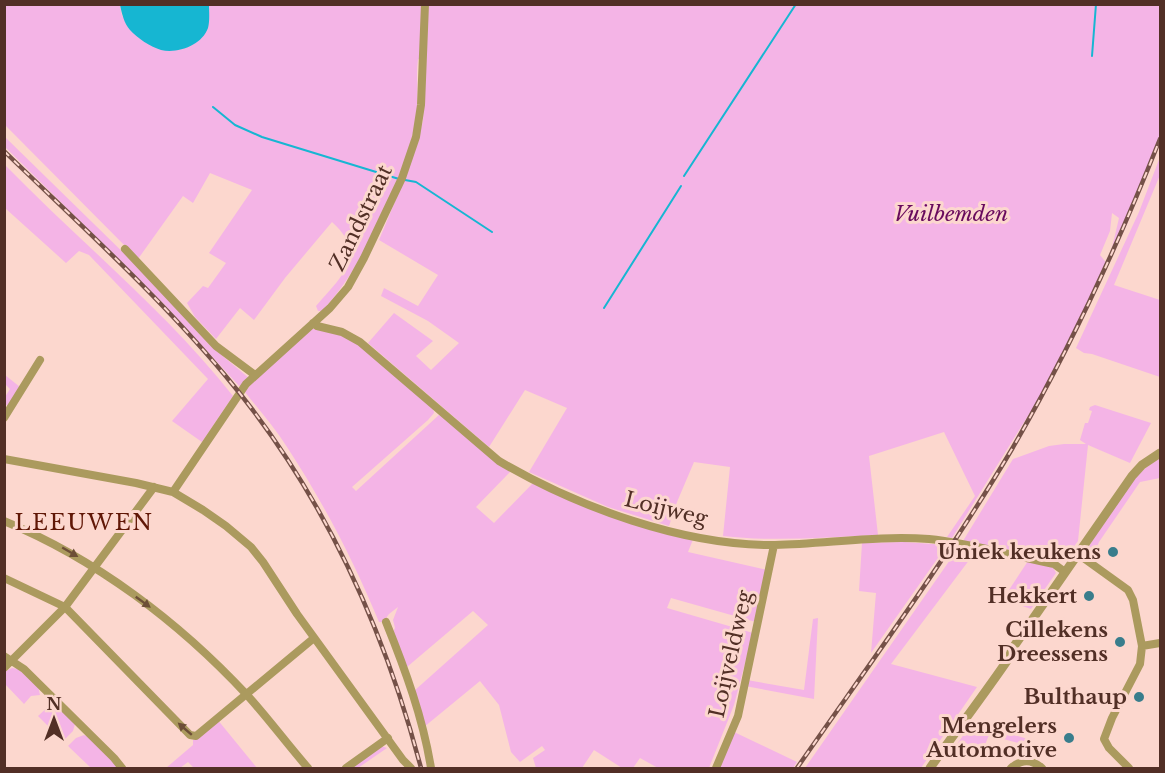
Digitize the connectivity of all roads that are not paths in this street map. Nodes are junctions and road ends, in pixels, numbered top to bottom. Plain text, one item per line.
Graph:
1 (425, 4) edge
2 (125, 249) dead end
3 (313, 323) junction
4 (40, 360) dead end
5 (255, 375) junction
6 (4, 418) edge
7 (1161, 453) edge
8 (4, 459) edge
9 (154, 487) junction
10 (173, 492) junction
11 (4, 520) edge
12 (774, 545) junction
13 (1078, 554) junction
14 (96, 567) junction
15 (1065, 572) junction
16 (4, 578) edge
17 (66, 607) junction
18 (386, 622) dead end
19 (314, 638) junction
20 (1161, 643) edge
21 (1142, 646) junction
22 (8, 658) edge
23 (4, 668) edge
24 (247, 695) junction
25 (388, 738) junction
26 (122, 768) edge
27 (308, 768) edge
28 (346, 768) edge
29 (411, 768) edge
30 (431, 768) edge
31 (716, 768) edge
32 (930, 768) edge
33 (1011, 768) edge
34 (1042, 768) edge
35 (1129, 768) edge

1 - 3 street, Zandstraat
2 - 5 street
3 - 5 street, Zandstraat
3 - 12 street, Loijweg
4 - 6 street
5 - 10 street, Zandstraat
7 - 13 street
8 - 9 street
9 - 10 street
9 - 14 street
10 - 19 street
11 -> 14 street
12 - 15 street, Loijweg
12 - 31 street, Loijveldweg
13 - 15 street
13 - 21 street
14 - 17 street
14 -> 24 street
15 - 32 street
16 - 17 street
17 - 22 street
24 -> 17 street
18 - 30 street
19 - 24 street
19 - 25 street
20 - 21 street
21 - 35 street
22 - 23 street
22 - 26 street
24 - 27 street
25 - 28 street
25 - 29 street
33 - 34 street

